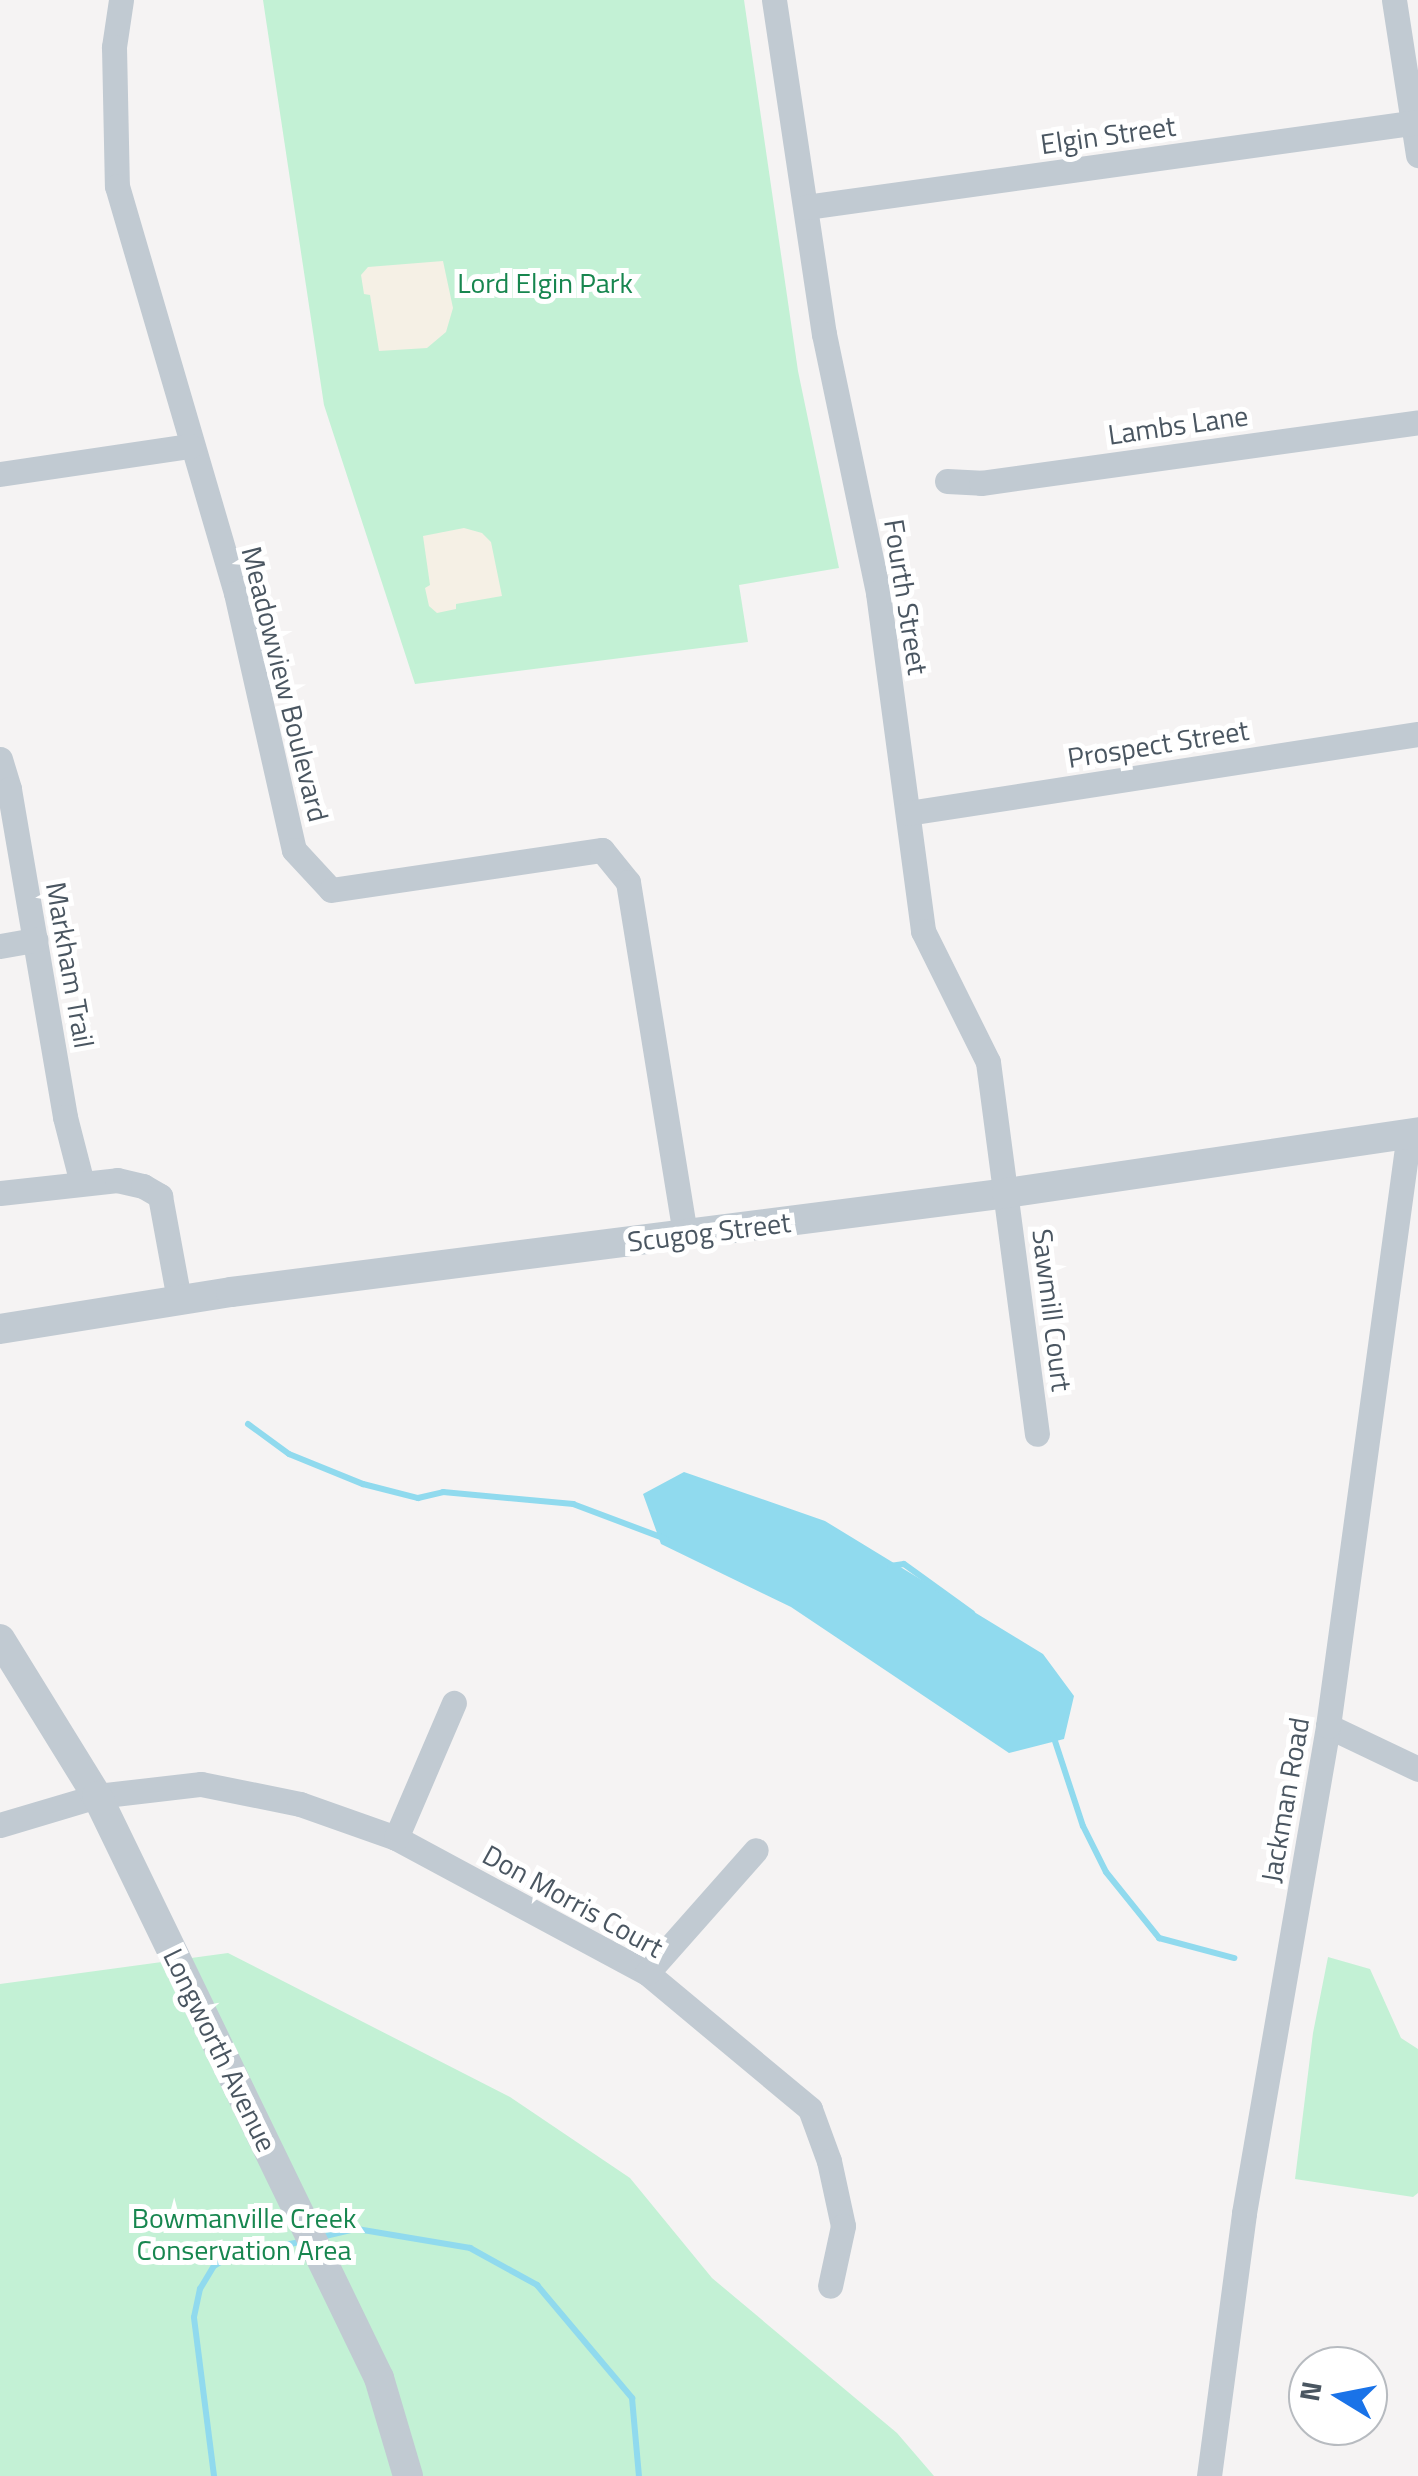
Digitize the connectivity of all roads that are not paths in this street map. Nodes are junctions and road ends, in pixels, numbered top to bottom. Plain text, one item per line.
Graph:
1 (121, 0) edge
2 (774, 0) edge
3 (1394, 0) edge
4 (1415, 122) edge
5 (1418, 156) edge
6 (806, 207) junction
7 (1418, 422) edge
8 (190, 446) junction
9 (0, 474) edge
10 (947, 480) dead end
11 (1418, 734) edge
12 (0, 759) edge
13 (908, 813) junction
14 (35, 940) junction
15 (0, 946) edge
16 (1414, 1132) edge
17 (82, 1183) junction
18 (0, 1193) edge
19 (1007, 1193) junction
20 (685, 1235) junction
21 (178, 1300) junction
22 (0, 1329) edge
23 (1037, 1434) dead end
24 (0, 1639) edge
25 (454, 1703) dead end
26 (1328, 1726) junction
27 (1418, 1769) edge
28 (97, 1796) junction
29 (0, 1824) edge
30 (396, 1838) junction
31 (756, 1850) dead end
32 (646, 1973) junction
33 (830, 2286) dead end
34 (408, 2476) edge
35 (1209, 2476) edge

1 - 8 street, Meadowview Boulevard
2 - 6 street, Fourth Street
3 - 4 street
4 - 5 street
4 - 6 street, Elgin Street
6 - 13 street, Fourth Street
7 - 10 street, Lambs Lane
8 - 9 street
8 - 20 street, Meadowview Boulevard
11 - 13 street, Prospect Street
12 - 14 street, Markham Trail
13 - 19 street, Fourth Street
14 - 15 street
14 - 17 street, Markham Trail
16 - 19 street, Scugog Street
16 - 26 street, Jackman Road
17 - 18 street
17 - 21 street
19 - 20 street, Scugog Street
19 - 23 street, Sawmill Court
20 - 21 street, Scugog Street
21 - 22 street, Scugog Street
24 - 28 street, Longworth Avenue
25 - 30 street
26 - 27 street
26 - 35 street, Jackman Road
28 - 29 street, Don Morris Court
28 - 30 street, Don Morris Court
28 - 34 street, Longworth Avenue
30 - 32 street, Don Morris Court
31 - 32 street
32 - 33 street, Don Morris Court

